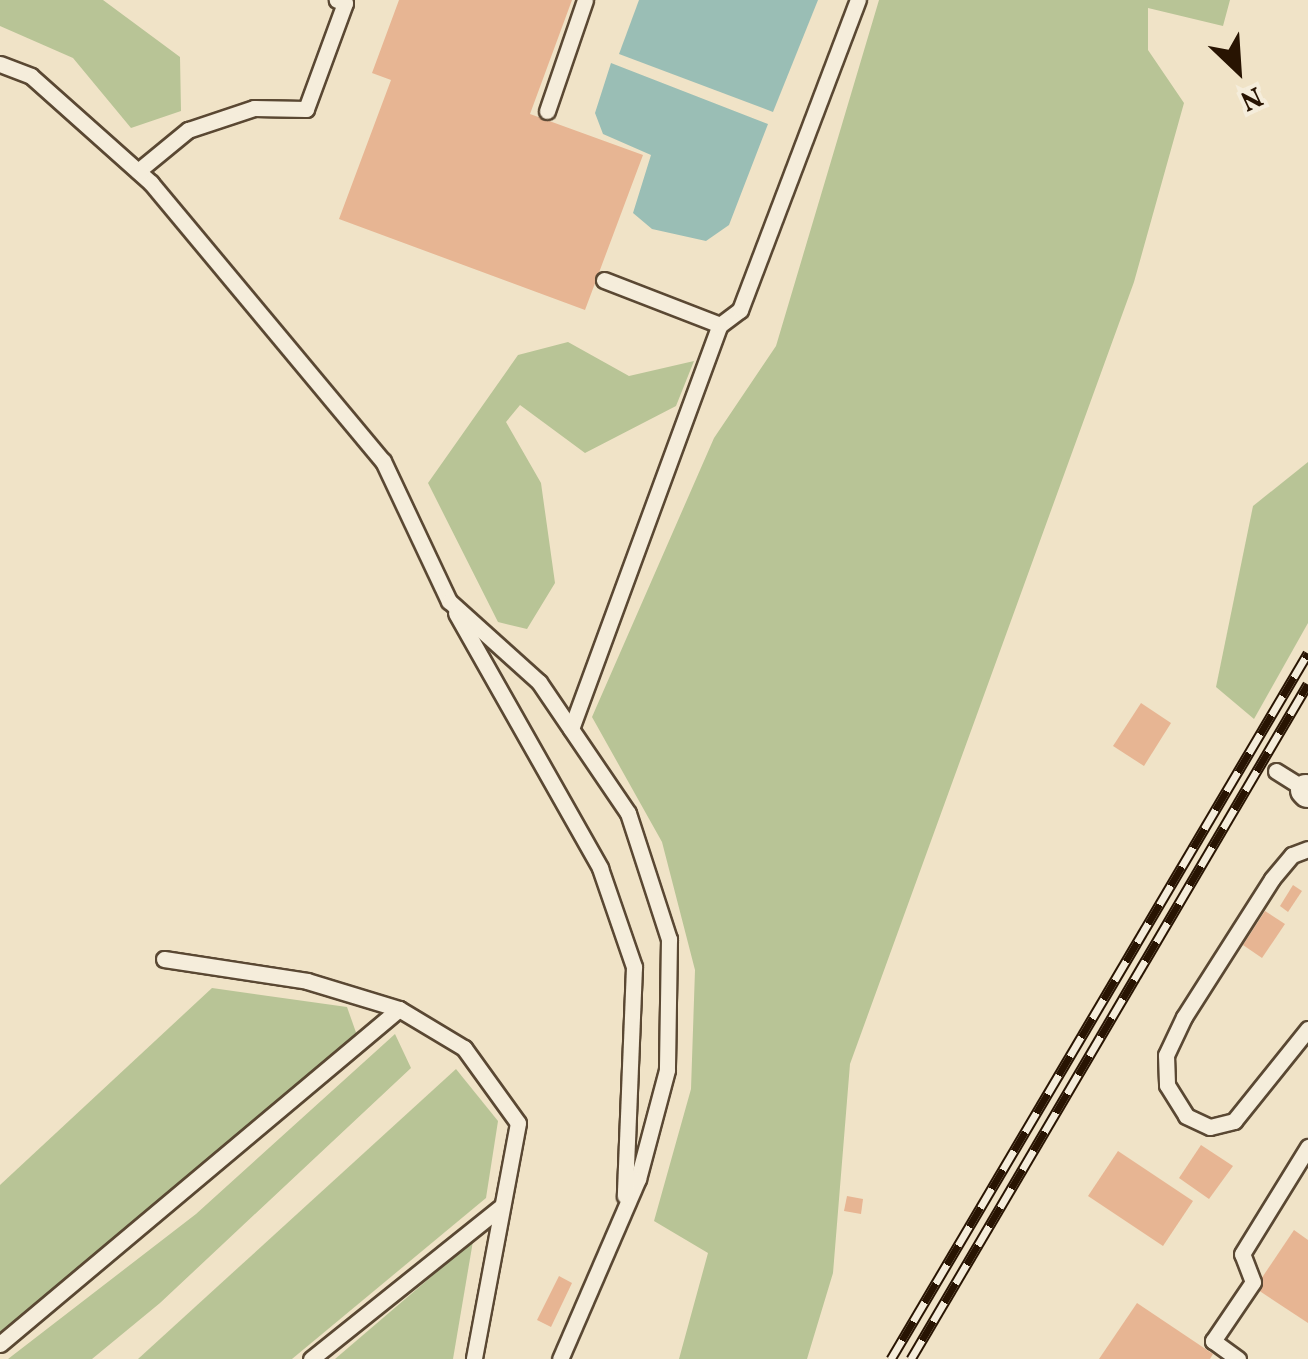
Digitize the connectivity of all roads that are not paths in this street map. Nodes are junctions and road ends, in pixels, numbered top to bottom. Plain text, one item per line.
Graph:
1 (337, 0) edge
2 (585, 0) edge
3 (858, 0) edge
4 (0, 64) edge
5 (547, 111) dead end
6 (138, 171) junction
7 (604, 280) dead end
8 (720, 325) junction
9 (449, 601) junction
10 (571, 729) junction
11 (1276, 771) dead end
12 (1307, 791) edge
13 (1308, 849) edge
14 (164, 959) dead end
15 (399, 1008) junction
16 (1308, 1029) edge
17 (1308, 1147) edge
18 (502, 1206) junction
19 (623, 1213) junction
20 (0, 1344) edge
21 (312, 1359) edge
22 (474, 1359) edge
23 (560, 1359) edge
24 (1238, 1359) edge

1 - 6 lane
2 - 5 lane
3 - 8 lane
4 - 6 lane
6 - 9 lane
7 - 8 lane
8 - 10 lane
9 - 10 lane
9 - 19 lane
10 - 19 lane
11 - 12 lane
13 - 16 lane
14 - 15 lane
15 - 18 lane
15 - 20 lane
17 - 24 lane
18 - 21 lane
18 - 22 lane
19 - 23 lane

